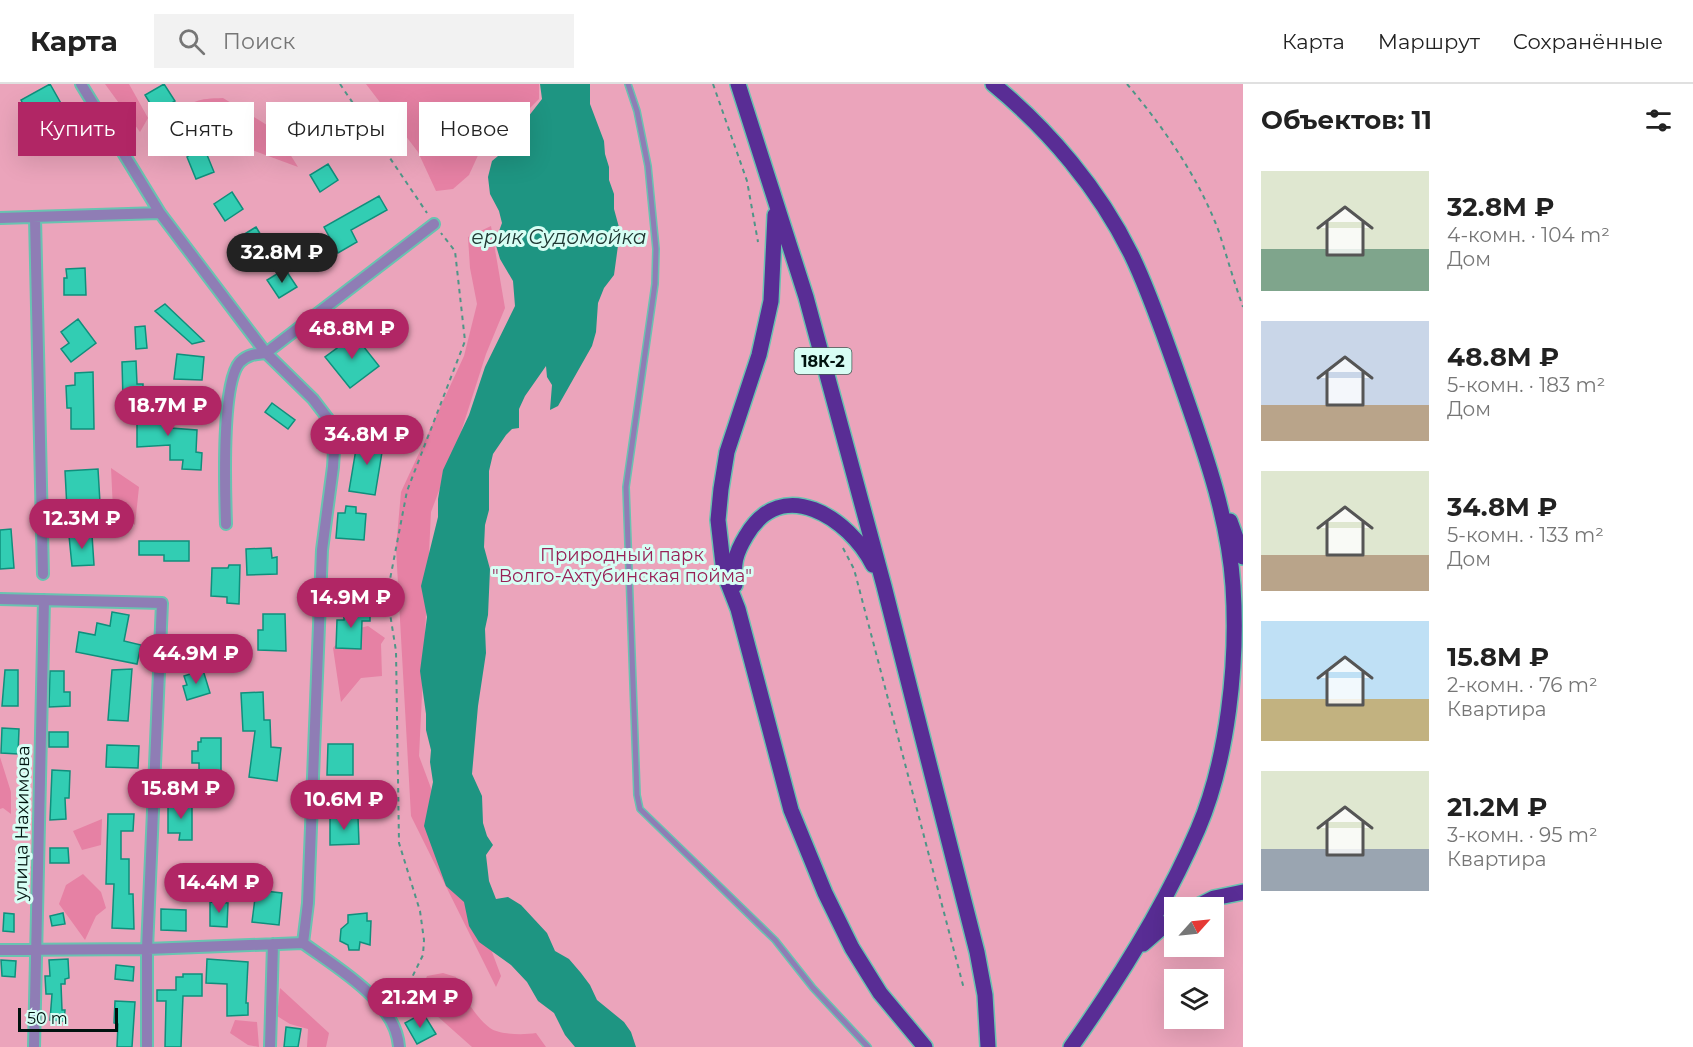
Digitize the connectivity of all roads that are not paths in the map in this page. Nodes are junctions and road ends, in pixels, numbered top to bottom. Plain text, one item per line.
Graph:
1 (81, 84) edge
2 (628, 84) edge
3 (738, 84) edge
4 (993, 84) edge
5 (776, 206) junction
6 (160, 213) junction
7 (0, 218) edge
8 (35, 218) junction
9 (434, 224) road end
10 (266, 353) junction
11 (1208, 461) junction
12 (226, 524) dead end
13 (1243, 557) edge
14 (43, 574) dead end
15 (884, 586) junction
16 (0, 599) edge
17 (44, 600) junction
18 (738, 609) junction
19 (1243, 892) edge
20 (1219, 897) edge
21 (1164, 925) edge
22 (303, 943) junction
23 (273, 944) junction
24 (147, 949) junction
25 (0, 950) edge
26 (35, 950) junction
27 (1130, 957) junction
28 (1073, 1045) edge
29 (34, 1047) edge
30 (147, 1047) edge
31 (270, 1047) edge
32 (399, 1047) edge
33 (868, 1047) edge
34 (925, 1047) edge
35 (988, 1047) edge

1 - 6 street
2 - 33 lane
3 - 5 main road, 18К-2
4 - 11 main road
5 - 15 main road, 18К-2
5 - 18 main road
6 - 8 street
6 - 10 street
7 - 8 street
8 - 14 street
9 - 10 street
10 - 12 street
10 - 22 street
11 - 13 main road
11 - 27 main road
15 - 18 main road
15 - 35 main road, 18К-2
16 - 17 street
17 - 24 street
17 - 26 street, улица Нахимова
18 - 34 main road
19 - 20 main road
21 - 27 main road
22 - 23 street
22 - 32 street
23 - 24 street
23 - 31 street
24 - 26 street
24 - 30 street
25 - 26 street
26 - 29 street, улица Нахимова
27 - 28 main road

